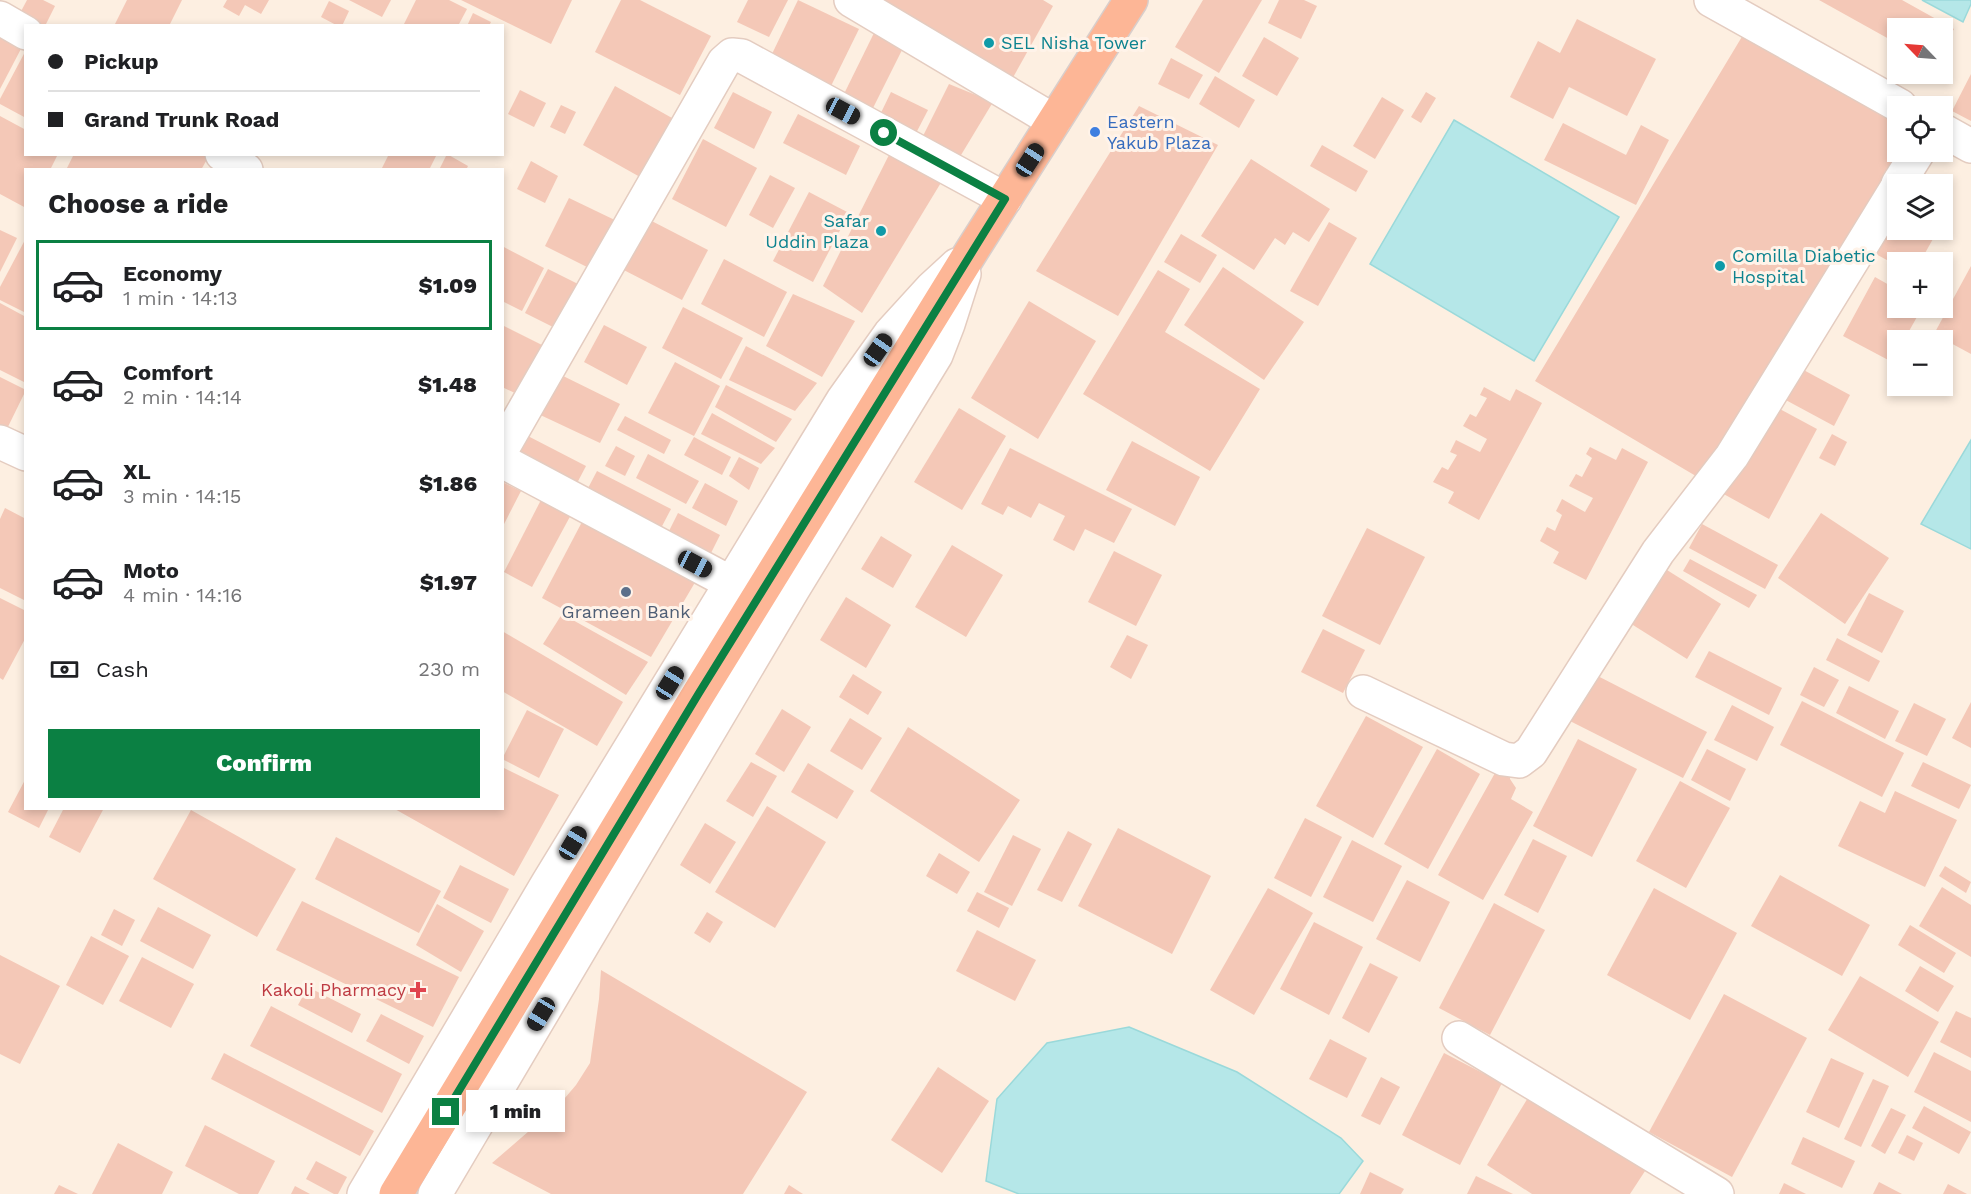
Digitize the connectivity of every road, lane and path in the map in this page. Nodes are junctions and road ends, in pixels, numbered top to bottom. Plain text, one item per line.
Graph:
1 (852, 0) edge
2 (1131, 0) edge
3 (1711, 0) edge
4 (0, 18) edge
5 (24, 32) edge
6 (1887, 99) edge
7 (1054, 121) junction
8 (1953, 136) edge
9 (1971, 146) edge
10 (225, 156) edge
11 (243, 168) edge
12 (1005, 199) junction
13 (1887, 203) edge
14 (971, 252) junction
15 (0, 442) edge
16 (504, 445) edge
17 (24, 453) edge
18 (504, 462) edge
19 (731, 583) junction
20 (1363, 692) dead end
21 (1459, 1038) dead end
22 (364, 1194) edge
23 (396, 1194) edge
24 (435, 1194) edge
25 (1717, 1194) edge

1 - 7 street
2 - 7 highway
3 - 6 street
4 - 5 street
7 - 12 highway
8 - 9 street
10 - 11 street
12 - 14 highway
12 - 16 street
13 - 20 street
14 - 19 street
14 - 23 highway
14 - 24 street
15 - 17 street
18 - 19 street
19 - 22 street
21 - 25 street

